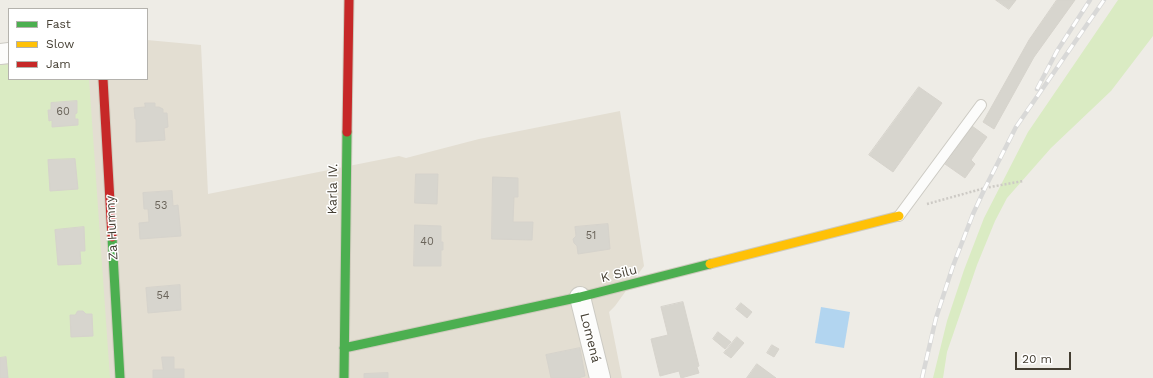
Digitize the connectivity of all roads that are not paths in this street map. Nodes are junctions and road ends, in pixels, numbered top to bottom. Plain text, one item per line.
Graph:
1 (349, 0) edge
2 (103, 80) edge
3 (981, 105) dead end
4 (899, 216) joint
5 (580, 297) junction
6 (344, 348) junction
7 (120, 378) edge
8 (344, 378) edge
9 (600, 378) edge

1 - 6 street, Karla IV.
2 - 7 street, Za Humny
3 - 4 lane
4 - 5 street, K Silu
5 - 6 street, K Silu
5 - 9 street, Lomená
6 - 8 street, Karla IV.

